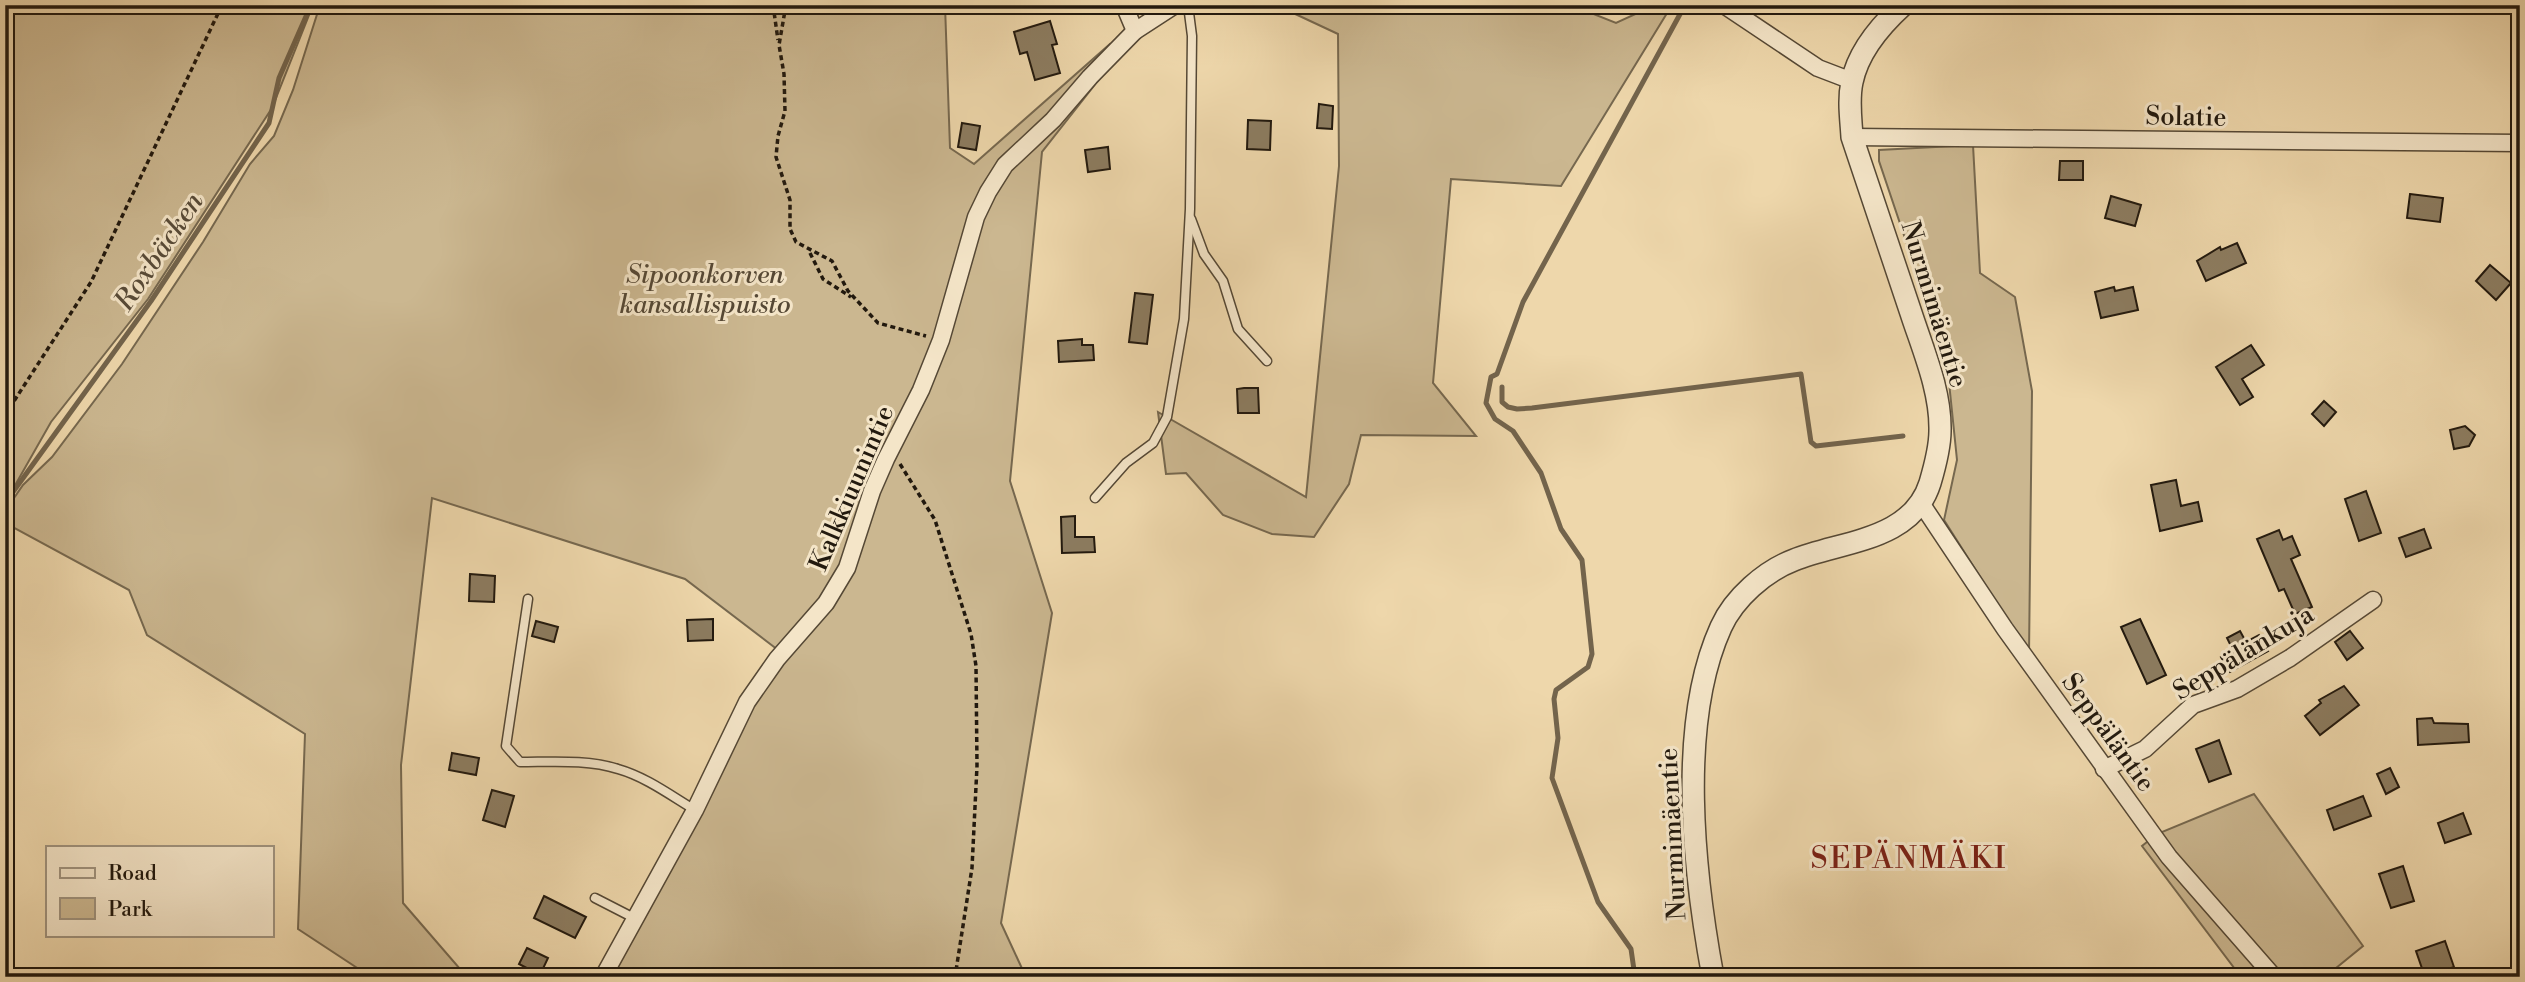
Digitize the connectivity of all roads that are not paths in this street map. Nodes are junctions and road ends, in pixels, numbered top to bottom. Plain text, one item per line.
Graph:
1 (1124, 5) edge
2 (1175, 5) edge
3 (1188, 5) edge
4 (1724, 5) edge
5 (1903, 5) edge
6 (1135, 31) junction
7 (1852, 81) junction
8 (1852, 137) junction
9 (2520, 143) edge
10 (1189, 209) junction
11 (1267, 361) dead end
12 (1095, 498) dead end
13 (1921, 503) junction
14 (528, 599) dead end
15 (2373, 600) dead end
16 (2104, 769) junction
17 (695, 810) junction
18 (595, 898) dead end
19 (634, 918) junction
20 (603, 977) edge
21 (1713, 977) edge
22 (2274, 977) edge

1 - 6 street
2 - 6 street, Kalkkiuunintie
3 - 10 lane
4 - 7 street
5 - 7 street, Nurmimäentie
6 - 17 street, Kalkkiuunintie
7 - 8 street, Nurmimäentie
8 - 9 street, Solatie
8 - 13 street, Nurmimäentie
10 - 11 lane
10 - 12 lane
13 - 16 street, Seppäläntie
13 - 21 street, Nurmimäentie
14 - 17 lane
15 - 16 street, Seppälänkuja
16 - 22 street, Seppäläntie
17 - 19 street, Kalkkiuunintie
18 - 19 lane
19 - 20 street, Kalkkiuunintie

